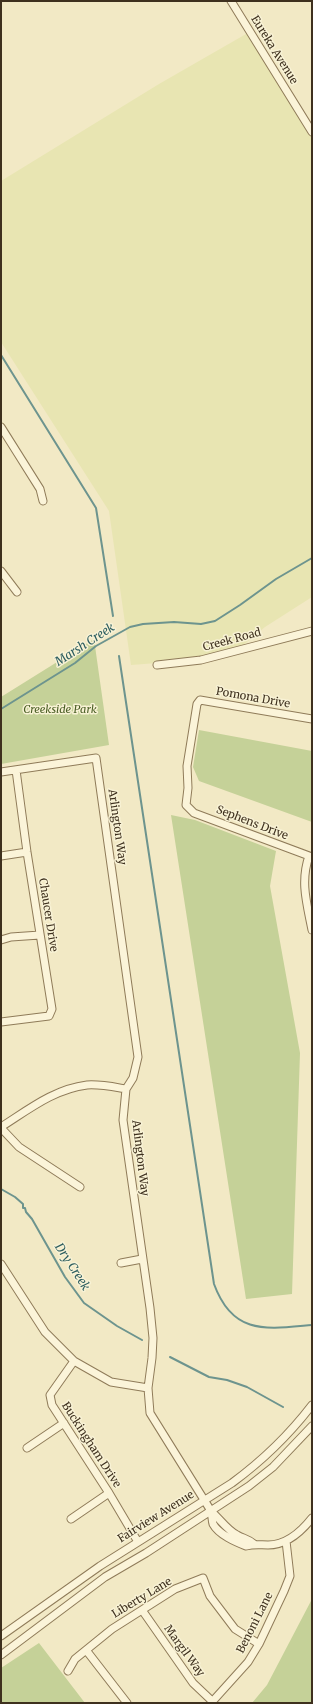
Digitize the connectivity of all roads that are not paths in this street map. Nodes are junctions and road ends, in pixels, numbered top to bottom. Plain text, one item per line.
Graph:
1 (231, 1) edge
2 (312, 132) edge
3 (1, 427) edge
4 (43, 501) dead end
5 (1, 571) edge
6 (17, 592) dead end
7 (312, 631) edge
8 (157, 665) dead end
9 (312, 719) edge
10 (16, 770) junction
11 (1, 772) edge
12 (186, 805) joint
13 (27, 852) junction
14 (1, 856) edge
15 (311, 857) edge
16 (312, 930) edge
17 (40, 935) junction
18 (1, 940) edge
19 (1, 1022) edge
20 (126, 1089) junction
21 (1, 1127) edge
22 (80, 1186) dead end
23 (142, 1259) junction
24 (121, 1263) dead end
25 (1, 1264) edge
26 (74, 1361) junction
27 (148, 1388) junction
28 (312, 1405) edge
29 (64, 1423) junction
30 (312, 1426) edge
31 (27, 1448) dead end
32 (109, 1493) junction
33 (204, 1500) junction
34 (211, 1511) junction
35 (312, 1518) edge
36 (71, 1519) dead end
37 (286, 1541) junction
38 (138, 1542) junction
39 (142, 1610) junction
40 (1, 1636) edge
41 (259, 1644) junction
42 (86, 1650) junction
43 (1, 1655) edge
44 (68, 1671) dead end
45 (212, 1702) edge
46 (127, 1703) edge

1 - 2 street, Eureka Avenue
3 - 4 street
5 - 6 street
7 - 8 street, Creek Road
9 - 12 street, Pomona Drive
10 - 11 street
10 - 13 street, Chaucer Drive
10 - 20 street, Arlington Way
12 - 15 street, Sephens Drive
13 - 14 street
13 - 17 street, Chaucer Drive
15 - 16 street
17 - 18 street
17 - 19 street, Chaucer Drive
20 - 21 street
20 - 23 street, Arlington Way
21 - 22 street
23 - 24 street
23 - 27 street, Arlington Way
25 - 26 street
26 - 27 street
26 - 29 street, Buckingham Drive
27 - 33 street, Arlington Way
28 - 33 street, Fairview Avenue
29 - 31 street
29 - 32 street, Buckingham Drive
30 - 34 street
32 - 36 street
32 - 38 street, Buckingham Drive
33 - 34 street, Arlington Way
33 - 38 street, Fairview Avenue
34 - 37 street, Arlington Way
34 - 43 street
35 - 37 street
37 - 41 street, Benoni Lane
38 - 40 street, Fairview Avenue
39 - 41 street, Liberty Lane
39 - 42 street, Liberty Lane
39 - 45 street, Margil Way
41 - 45 street, Benoni Lane
42 - 44 street, Liberty Lane
42 - 46 street

